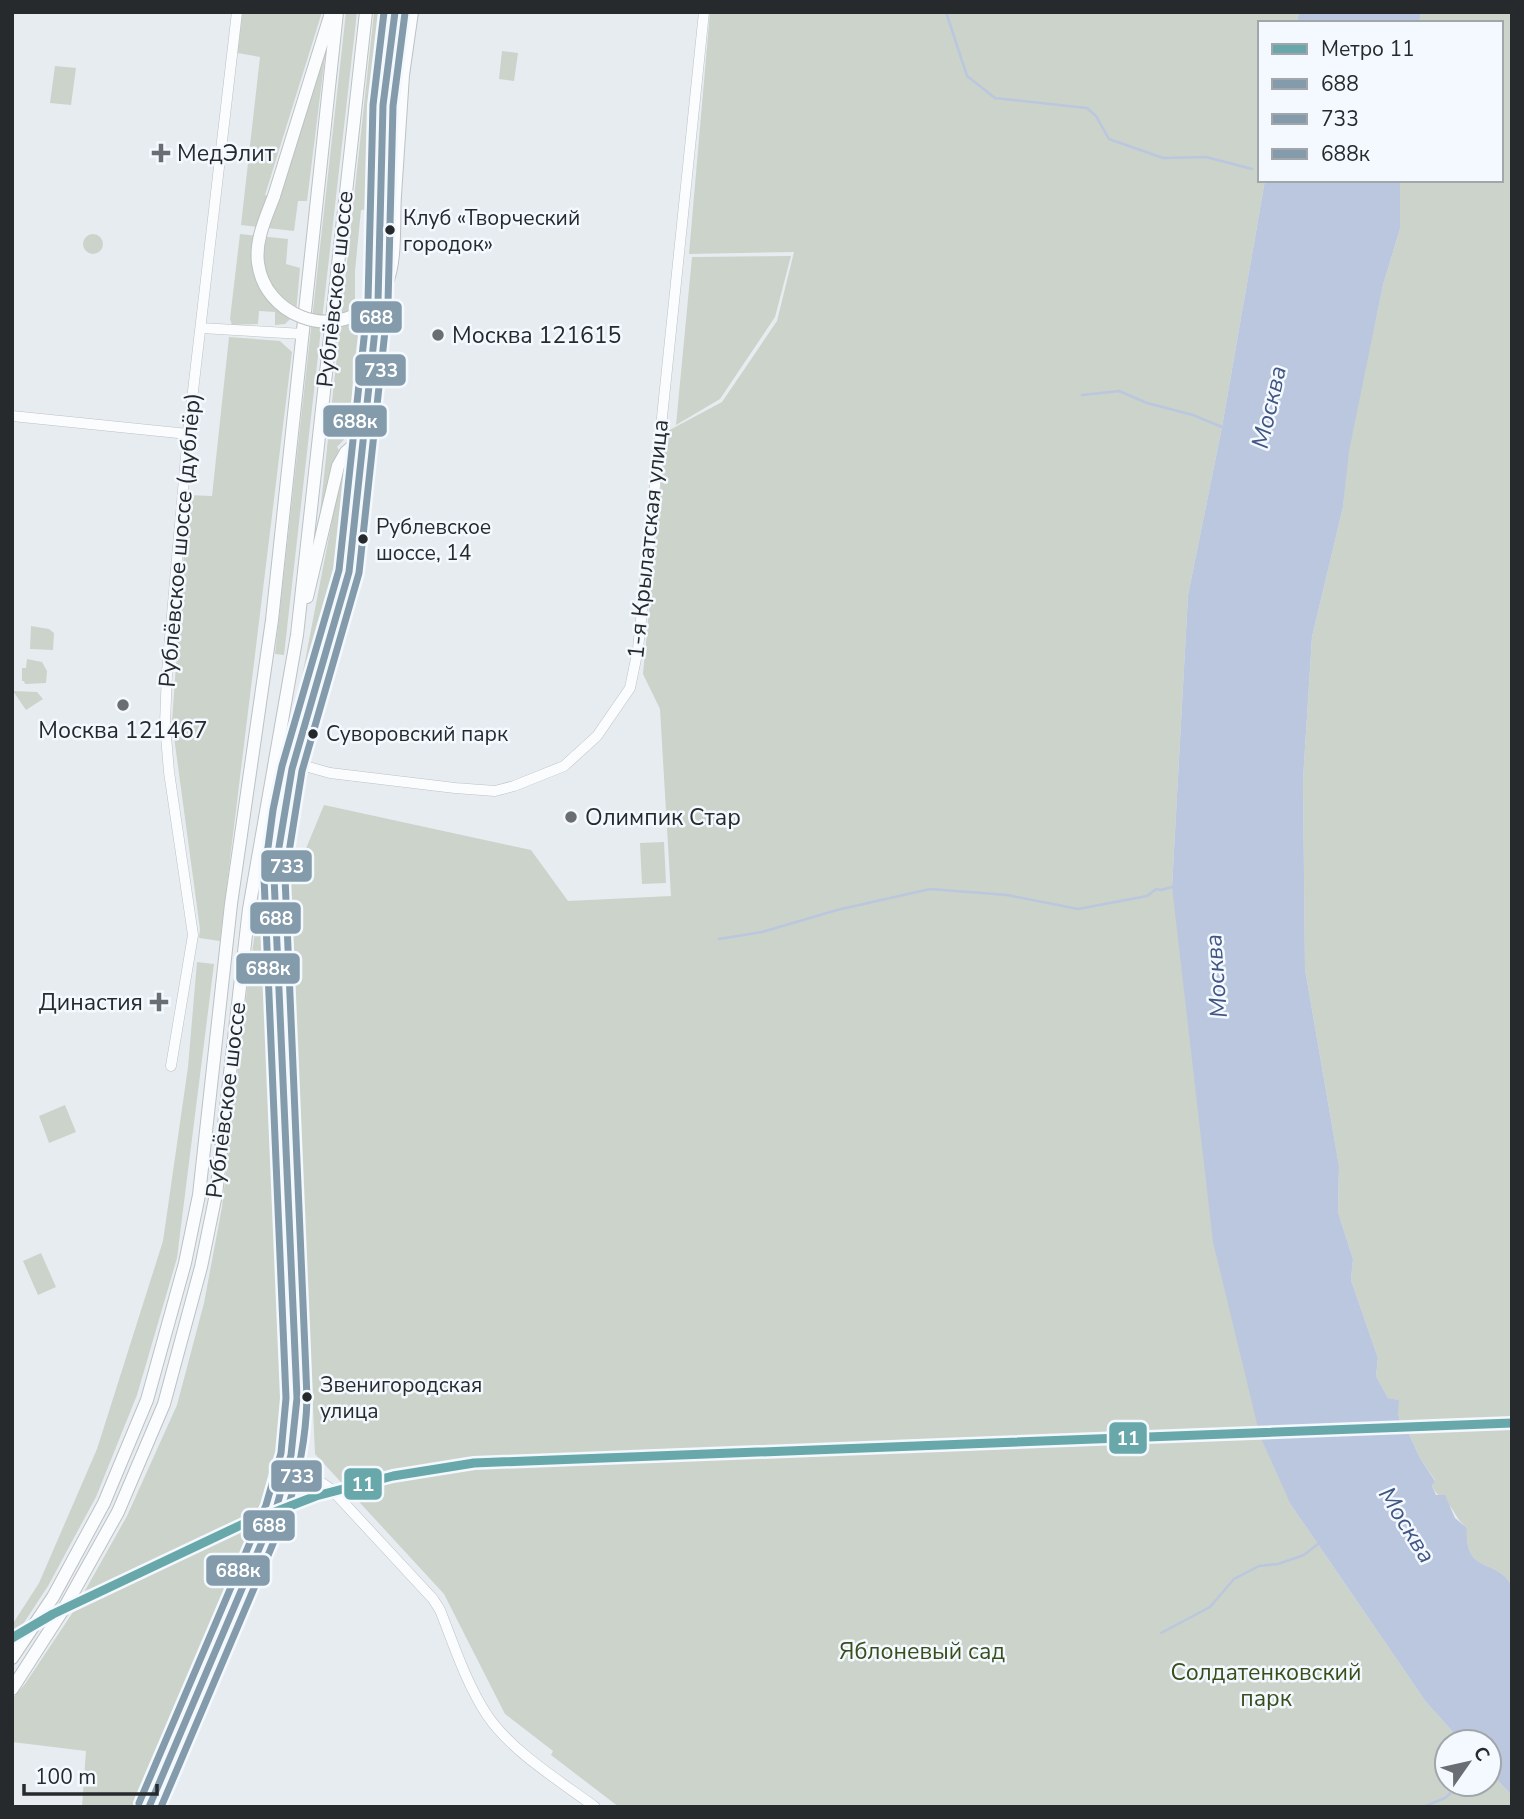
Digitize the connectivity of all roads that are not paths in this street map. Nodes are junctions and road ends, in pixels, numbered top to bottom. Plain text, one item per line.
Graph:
1 (237, 12) edge
2 (331, 12) edge
3 (337, 12) edge
4 (366, 12) edge
5 (395, 12) edge
6 (412, 12) edge
7 (704, 12) edge
8 (201, 328) junction
9 (303, 334) junction
10 (12, 416) edge
11 (188, 434) junction
12 (363, 437) junction
13 (297, 635) junction
14 (294, 763) junction
15 (171, 1066) dead end
16 (290, 1467) junction
17 (12, 1658) edge
18 (12, 1689) edge
19 (149, 1807) edge
20 (595, 1807) edge

1 - 8 street, Рублёвское шоссе (дублёр)
2 - 6 main road, bridge
3 - 9 main road, Рублёвское шоссе
4 - 13 main road, Рублёвское шоссе
5 - 12 main road
7 - 14 street, 1-я Крылатская улица
8 - 9 street
8 - 11 street, Рублёвское шоссе (дублёр)
9 - 17 main road, Рублёвское шоссе
10 - 11 street
11 - 15 street, Рублёвское шоссе (дублёр)
12 - 13 main road
12 - 14 street
13 - 18 main road, Рублёвское шоссе
14 - 16 street
16 - 19 street
16 - 20 street

